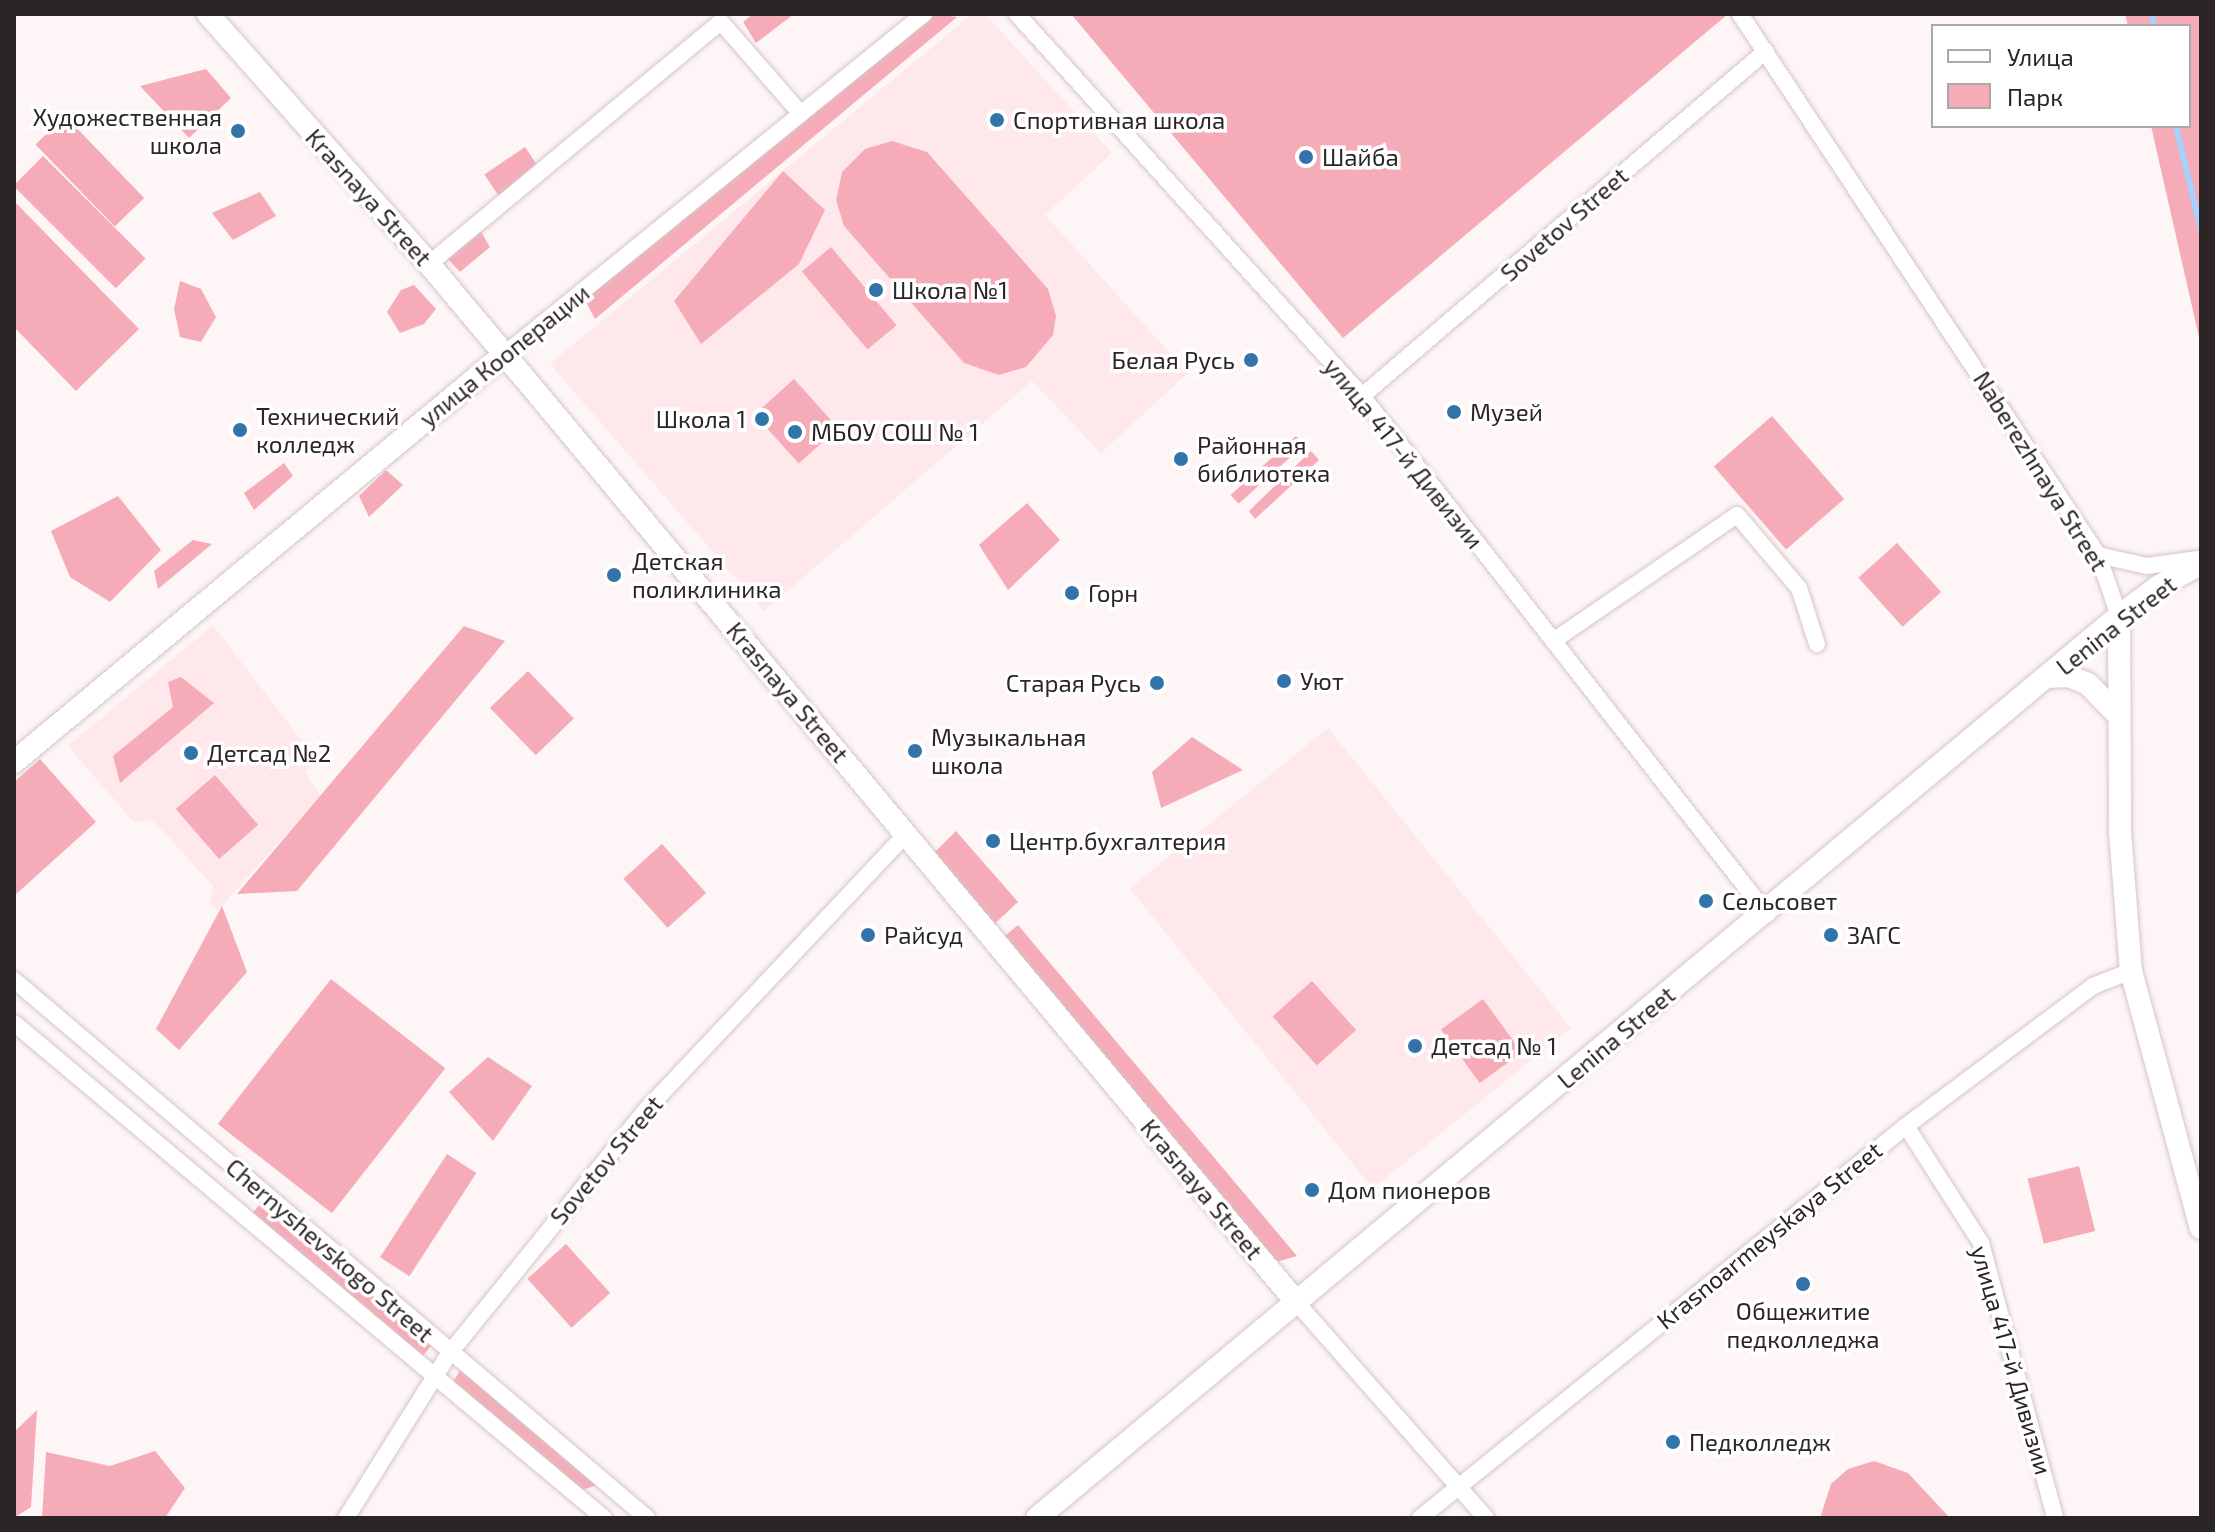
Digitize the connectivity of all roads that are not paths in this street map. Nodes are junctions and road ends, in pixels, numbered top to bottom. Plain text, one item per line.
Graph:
1 (208, 14) edge
2 (924, 14) edge
3 (1017, 14) edge
4 (1740, 14) edge
5 (1766, 51) junction
6 (801, 114) junction
7 (429, 264) junction
8 (505, 354) junction
9 (1362, 396) junction
10 (2098, 555) junction
11 (2201, 562) edge
12 (2119, 616) junction
13 (1553, 641) junction
14 (1817, 644) dead end
15 (2048, 677) junction
16 (2117, 714) junction
17 (14, 762) edge
18 (906, 834) junction
19 (1767, 914) junction
20 (2131, 971) junction
21 (14, 980) edge
22 (14, 1023) edge
23 (1906, 1126) junction
24 (2201, 1228) edge
25 (1297, 1303) junction
26 (449, 1354) junction
27 (434, 1376) junction
28 (1458, 1485) junction
29 (346, 1518) edge
30 (604, 1518) edge
31 (647, 1518) edge
32 (1037, 1518) edge
33 (1420, 1518) edge
34 (1486, 1518) edge
35 (2055, 1518) edge

1 - 7 street, Krasnaya Street
2 - 6 street, улица Кооперации
3 - 9 street, улица 417-й Дивизии
4 - 5 street, Naberezhnaya Street
5 - 9 street, Sovetov Street
5 - 10 street, Naberezhnaya Street
6 - 7 street
6 - 8 street, улица Кооперации
7 - 8 street, Krasnaya Street
8 - 17 street, улица Кооперации
8 - 18 street, Krasnaya Street
9 - 13 street, улица 417-й Дивизии
10 - 11 street
10 - 12 street, Naberezhnaya Street
11 - 12 street, Lenina Street
12 - 15 street, Lenina Street
12 - 16 street, Naberezhnaya Street
13 - 14 street
13 - 19 street, улица 417-й Дивизии
15 - 16 street
15 - 19 street, Lenina Street
16 - 20 street, Naberezhnaya Street
18 - 25 street, Krasnaya Street
18 - 26 street, Sovetov Street
19 - 25 street, Lenina Street
20 - 23 street, Krasnoarmeyskaya Street
20 - 24 street, Naberezhnaya Street
21 - 26 street, Chernyshevskogo Street
22 - 27 street, Chernyshevskogo Street
23 - 28 street, Krasnoarmeyskaya Street
23 - 35 street, улица 417-й Дивизии
25 - 28 street
25 - 32 street, Lenina Street
26 - 27 street, Sovetov Street
26 - 31 street, Chernyshevskogo Street
27 - 29 street, Sovetov Street
27 - 30 street, Chernyshevskogo Street
28 - 33 street, Krasnoarmeyskaya Street
28 - 34 street

